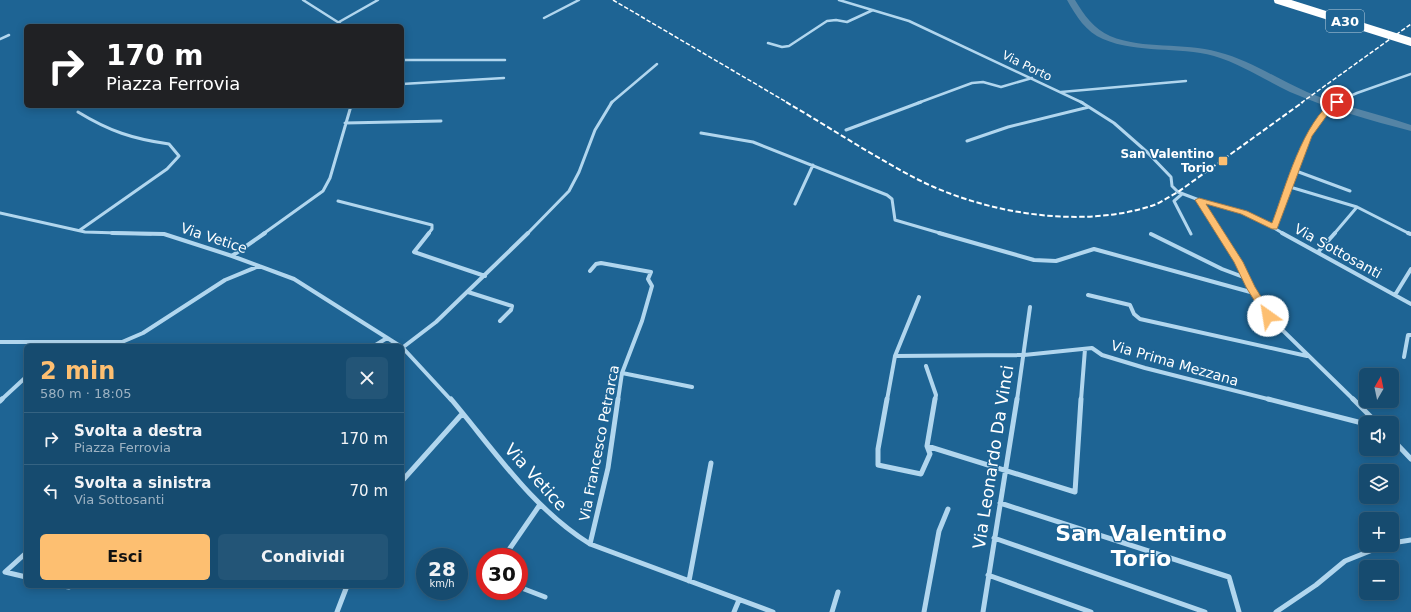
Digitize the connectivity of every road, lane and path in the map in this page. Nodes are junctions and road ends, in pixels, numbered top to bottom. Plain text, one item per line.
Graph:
1 (303, 0) edge
2 (378, 0) edge
3 (579, 0) edge
4 (839, 0) edge
5 (1278, 0) edge
6 (1289, 0) edge
7 (874, 10) junction
8 (544, 18) dead end
9 (339, 22) junction
10 (342, 24) edge
11 (9, 35) dead end
12 (1411, 38) edge
13 (0, 39) edge
14 (1411, 42) edge
15 (768, 43) dead end
16 (404, 60) edge
17 (505, 60) dead end
18 (657, 64) dead end
19 (1411, 74) edge
20 (504, 78) dead end
21 (1032, 78) junction
22 (1186, 81) dead end
23 (404, 84) edge
24 (1060, 92) junction
25 (1089, 107) junction
26 (350, 108) edge
27 (78, 112) dead end
28 (441, 121) dead end
29 (346, 123) junction
30 (846, 130) dead end
31 (701, 133) dead end
32 (966, 141) dead end
33 (813, 166) junction
34 (1296, 171) junction
35 (1290, 187) junction
36 (1350, 191) dead end
37 (1182, 194) junction
38 (1199, 200) junction
39 (338, 201) dead end
40 (795, 204) dead end
41 (1357, 207) junction
42 (0, 213) edge
43 (1274, 228) junction
44 (80, 230) junction
45 (1151, 234) dead end
46 (1191, 234) dead end
47 (1411, 234) edge
48 (1318, 252) junction
49 (232, 256) junction
50 (258, 266) junction
51 (1411, 269) edge
52 (590, 271) dead end
53 (485, 276) junction
54 (1246, 278) junction
55 (468, 292) junction
56 (1254, 293) junction
57 (1088, 295) dead end
58 (1395, 295) junction
59 (919, 297) dead end
60 (1411, 304) edge
61 (1030, 307) dead end
62 (500, 321) dead end
63 (1411, 335) edge
64 (386, 338) junction
65 (0, 342) edge
66 (62, 344) edge
67 (377, 344) edge
68 (397, 344) edge
69 (404, 346) edge
70 (404, 349) edge
71 (1084, 349) junction
72 (1024, 355) junction
73 (895, 356) junction
74 (1307, 356) junction
75 (1404, 357) dead end
76 (926, 366) dead end
77 (622, 373) junction
78 (24, 379) edge
79 (692, 387) dead end
80 (0, 401) edge
81 (462, 414) junction
82 (1371, 416) edge
83 (1359, 422) edge
84 (927, 446) junction
85 (1399, 446) edge
86 (1411, 459) edge
87 (711, 463) dead end
88 (1005, 470) junction
89 (404, 479) edge
90 (1000, 503) junction
91 (539, 506) junction
92 (948, 509) dead end
93 (994, 538) junction
94 (1411, 540) edge
95 (1399, 542) edge
96 (590, 544) junction
97 (510, 548) edge
98 (1368, 552) edge
99 (24, 555) edge
100 (3, 571) edge
101 (988, 575) junction
102 (24, 576) edge
103 (689, 581) junction
104 (346, 588) edge
105 (528, 590) edge
106 (838, 592) dead end
107 (545, 597) dead end
108 (739, 600) junction
109 (337, 612) edge
110 (734, 612) edge
111 (773, 612) edge
112 (832, 612) edge
113 (924, 612) edge
114 (983, 612) edge
115 (1091, 612) edge
116 (1205, 612) edge
117 (1239, 612) edge
118 (1276, 612) edge

1 - 9 street
2 - 9 street
3 - 8 street
4 - 7 street, Via Porto
5 - 14 highway, A30, bridge
6 - 12 highway, A30
7 - 15 street
7 - 21 street, Via Porto
9 - 10 street
11 - 13 street
16 - 17 street
18 - 53 street
19 - 34 street, Via Sottosanti
20 - 23 street
21 - 24 street, Via Porto
21 - 30 street
22 - 24 street
24 - 25 street, Via Porto
25 - 32 street
25 - 37 street, Via Porto
26 - 29 street
27 - 44 street
28 - 29 street
29 - 49 street
31 - 33 street
33 - 40 street
33 - 56 street
34 - 35 street, Via Sottosanti
34 - 36 street
35 - 41 street
35 - 43 street, Via Sottosanti
37 - 38 street
37 - 46 street
38 - 43 street
38 - 54 street
39 - 53 street
41 - 47 street
41 - 48 street
42 - 44 street, Via Vetice
43 - 48 street, Via Sottosanti
44 - 49 street, Via Vetice
45 - 54 street
48 - 58 street, Via Sottosanti
49 - 50 street, Via Vetice
50 - 64 street, Via Vetice
50 - 66 street
51 - 58 street
52 - 77 street, Via Francesco Petrarca
53 - 55 street
54 - 56 street
55 - 62 street
55 - 69 street
56 - 74 street
57 - 74 street
58 - 60 street, Via Sottosanti
59 - 73 street
61 - 72 street, Via Leonardo Da Vinci
63 - 75 street
64 - 67 street
64 - 68 street, Via Vetice
65 - 66 street
70 - 81 street, Via Vetice
71 - 72 street, Via Prima Mezzana
71 - 83 street, Via Prima Mezzana
71 - 88 street
72 - 73 street, Via Prima Mezzana
72 - 88 street, Via Leonardo Da Vinci
73 - 84 street
74 - 82 street
76 - 84 street
77 - 79 street
77 - 96 street, Via Francesco Petrarca
78 - 80 street
81 - 89 street
81 - 91 street, Via Vetice
84 - 88 street
85 - 86 street
87 - 103 street
88 - 90 street, Via Leonardo Da Vinci
90 - 93 street, Via Leonardo Da Vinci
90 - 117 street
91 - 96 street, Via Vetice
91 - 97 street
92 - 113 street
93 - 101 street, Via Leonardo Da Vinci
93 - 116 street
94 - 95 street
96 - 103 street, Via Vetice
98 - 118 street
99 - 100 street
100 - 102 street
101 - 114 street, Via Leonardo Da Vinci
101 - 115 street
103 - 108 street, Via Vetice
104 - 109 street
105 - 107 street
106 - 112 street
108 - 110 street
108 - 111 street, Via Vetice

